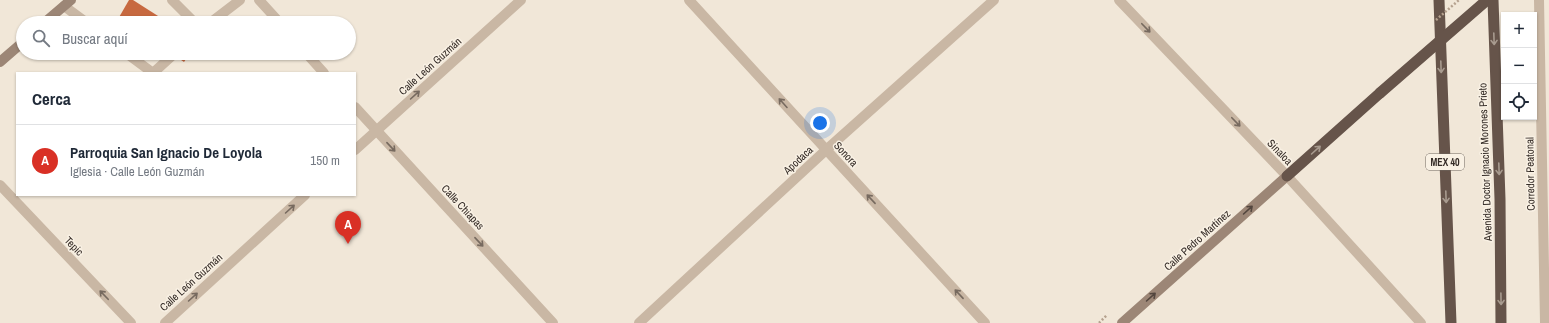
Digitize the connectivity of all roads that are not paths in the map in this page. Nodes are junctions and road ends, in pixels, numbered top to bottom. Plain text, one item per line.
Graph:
1 (172, 0) edge
2 (240, 0) edge
3 (259, 0) edge
4 (520, 0) edge
5 (689, 0) edge
6 (994, 0) edge
7 (1119, 0) edge
8 (1439, 0) edge
9 (1486, 0) edge
10 (1493, 0) edge
11 (1539, 0) edge
12 (67, 3) edge
13 (52, 16) edge
14 (80, 16) edge
15 (188, 16) edge
16 (219, 16) edge
17 (274, 16) edge
18 (16, 48) edge
19 (135, 60) edge
20 (168, 60) edge
21 (312, 60) edge
22 (0, 62) edge
23 (152, 72) edge
24 (154, 72) edge
25 (323, 72) edge
26 (356, 108) edge
27 (376, 131) junction
28 (356, 149) edge
29 (826, 150) junction
30 (1287, 176) junction
31 (0, 185) edge
32 (304, 196) edge
33 (131, 323) edge
34 (165, 323) edge
35 (553, 323) edge
36 (639, 323) edge
37 (985, 323) edge
38 (1122, 323) edge
39 (1421, 323) edge
40 (1451, 323) edge
41 (1501, 323) edge
42 (1544, 323) edge

1 - 15 street
2 - 16 street
3 - 17 street
27 -> 4 street, Calle León Guzmán
29 -> 5 street, Sonora
6 - 29 street, Apodaca
7 -> 30 street, Sinaloa
8 -> 40 highway, MEX 40
30 -> 9 highway, bridge
10 -> 41 highway, Avenida Doctor Ignacio Morones Prieto
11 - 42 street, Corredor Peatonal
12 - 13 main road
12 - 14 street
18 - 22 main road
19 - 23 street
20 - 24 street
21 - 25 street
26 - 27 street, Calle Chiapas
27 - 28 street, Calle León Guzmán
27 -> 35 street, Calle Chiapas
29 - 36 street, Apodaca
37 -> 29 street, Sonora
38 -> 30 main road, Calle Pedro Martínez
30 - 39 street, Sinaloa
33 -> 31 street, Tepic
34 -> 32 street, Calle León Guzmán

